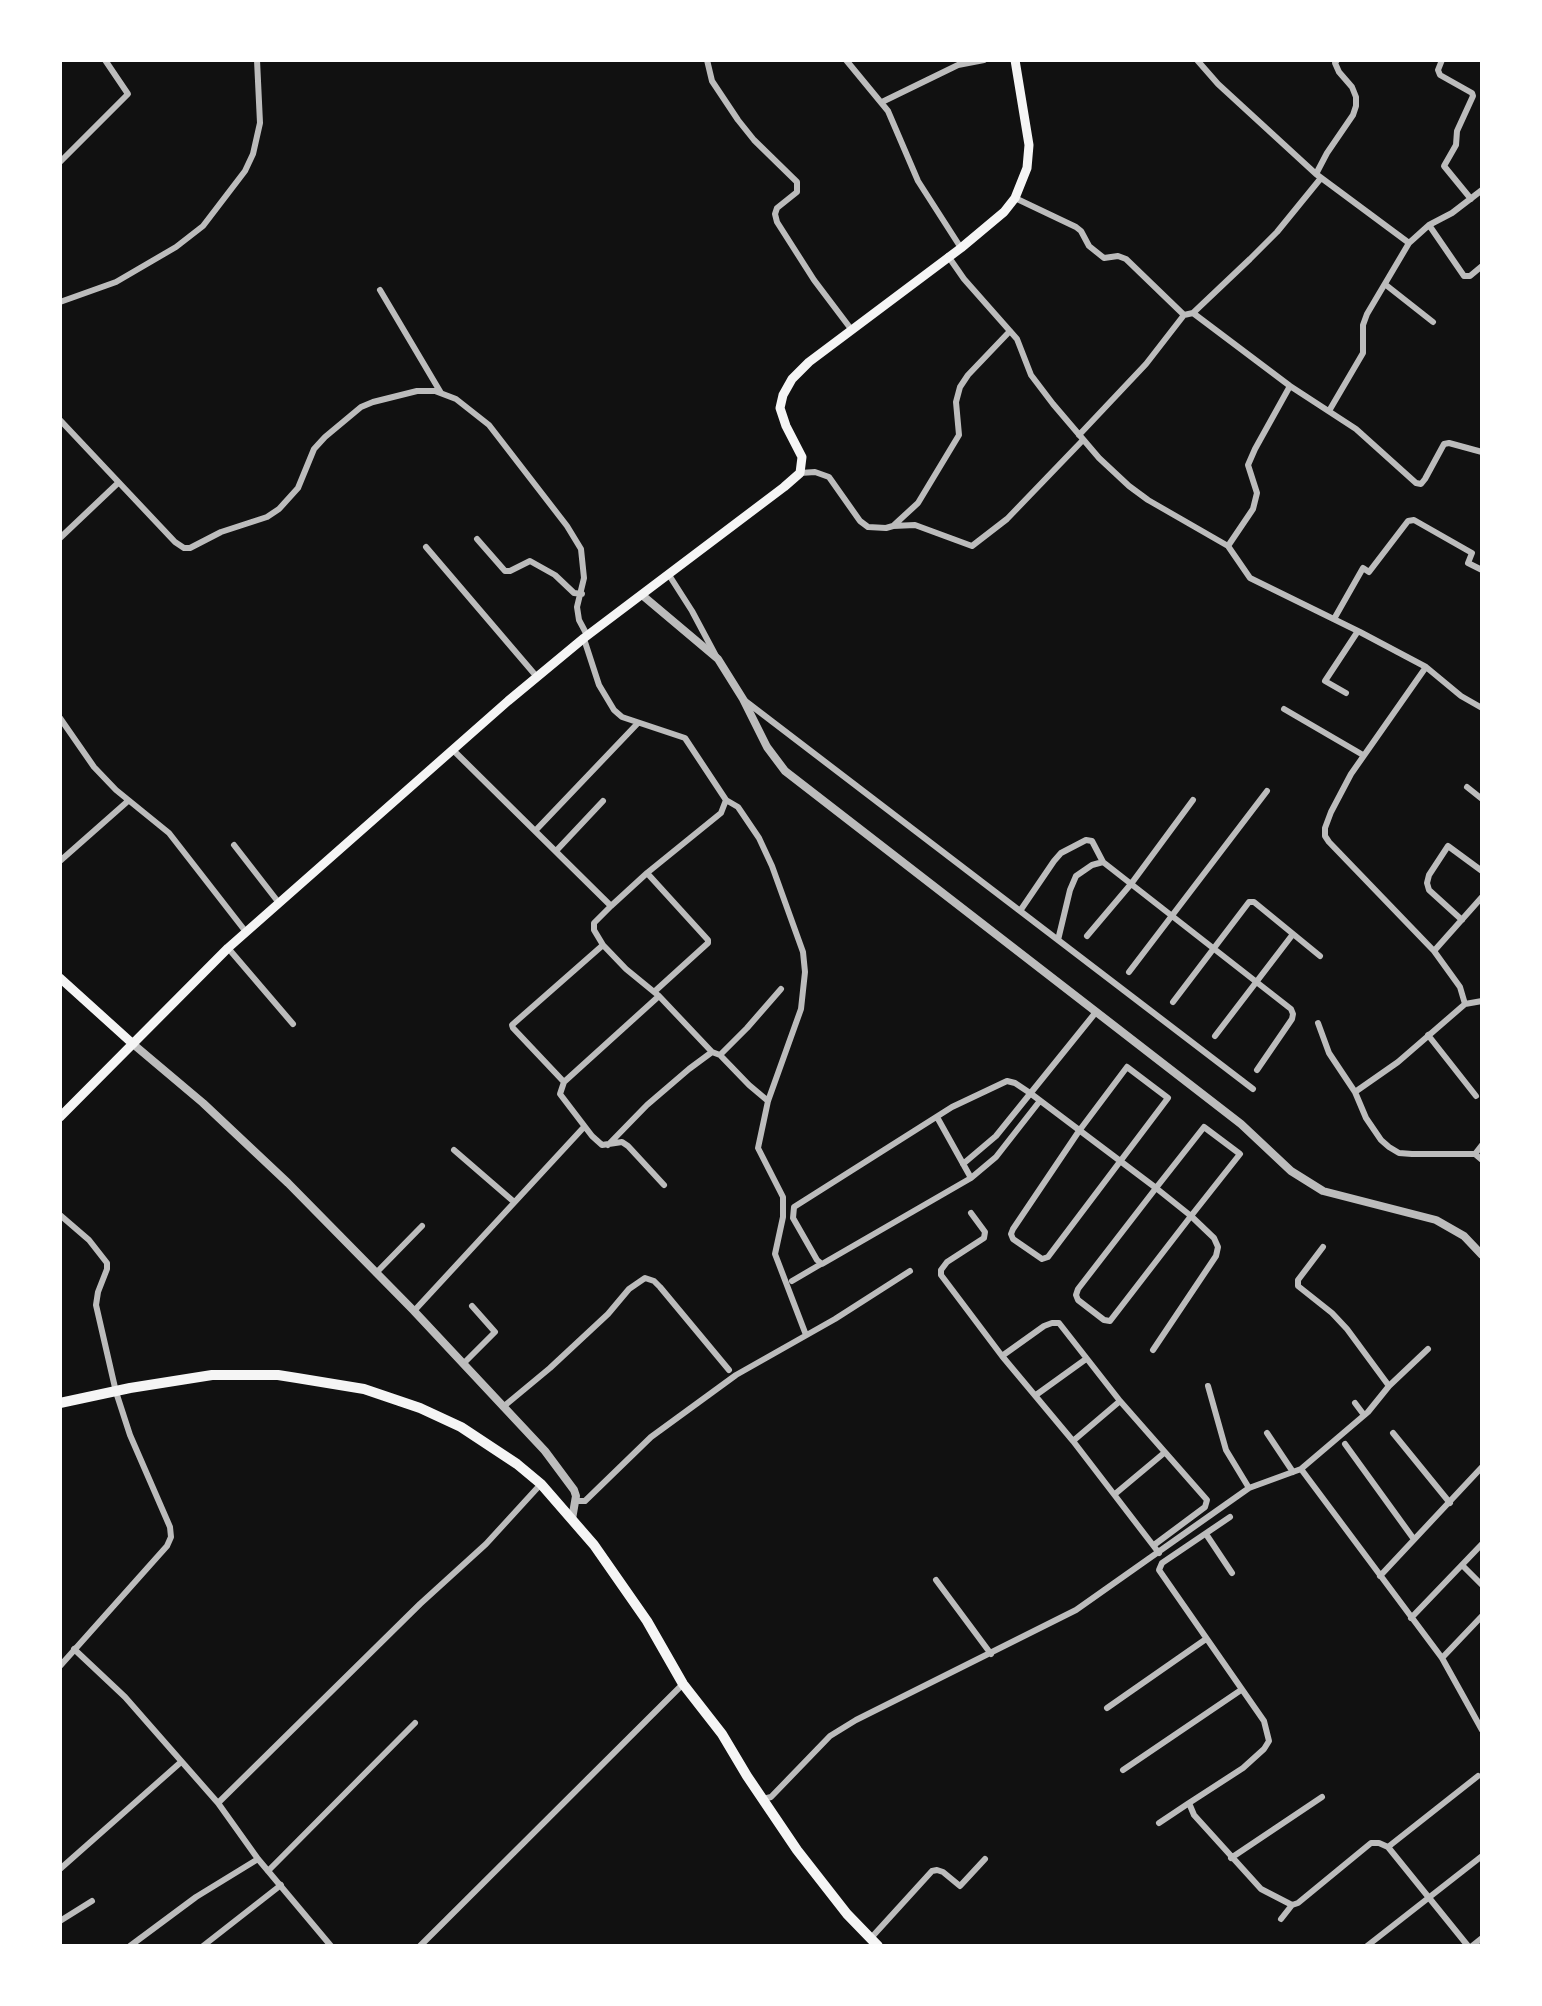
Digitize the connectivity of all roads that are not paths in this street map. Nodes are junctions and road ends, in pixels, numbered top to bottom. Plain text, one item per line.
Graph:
1 (105, 60) edge
2 (256, 60) edge
3 (707, 60) edge
4 (846, 60) edge
5 (984, 60) edge
6 (1015, 60) edge
7 (1197, 60) edge
8 (1337, 60) edge
9 (1442, 60) edge
10 (957, 62) edge
11 (882, 102) junction
12 (60, 162) edge
13 (1318, 176) junction
14 (1482, 190) edge
15 (1015, 198) junction
16 (1471, 198) junction
17 (1429, 225) junction
18 (1410, 243) junction
19 (961, 248) junction
20 (948, 256) junction
21 (1482, 266) edge
22 (1386, 285) junction
23 (380, 290) dead end
24 (61, 299) edge
25 (1188, 314) junction
26 (1433, 322) dead end
27 (851, 330) junction
28 (1010, 330) junction
29 (1290, 386) junction
30 (441, 394) junction
31 (1329, 411) junction
32 (60, 420) edge
33 (1081, 438) junction
34 (1482, 452) edge
35 (800, 472) junction
36 (118, 483) junction
37 (893, 526) junction
38 (60, 538) edge
39 (477, 539) dead end
40 (1228, 546) junction
41 (426, 547) dead end
42 (1482, 570) edge
43 (669, 575) junction
44 (582, 594) junction
45 (642, 595) junction
46 (1334, 619) junction
47 (1358, 631) junction
48 (586, 636) junction
49 (718, 659) junction
50 (1426, 667) junction
51 (537, 677) junction
52 (1346, 693) dead end
53 (743, 699) junction
54 (1284, 708) dead end
55 (1482, 708) edge
56 (60, 718) edge
57 (638, 723) junction
58 (454, 751) junction
59 (1362, 755) junction
60 (1467, 787) dead end
61 (1266, 791) dead end
62 (1482, 799) edge
63 (726, 800) junction
64 (1193, 800) dead end
65 (128, 801) junction
66 (603, 801) dead end
67 (535, 831) junction
68 (234, 844) dead end
69 (556, 851) junction
70 (60, 861) edge
71 (1103, 862) junction
72 (1482, 871) edge
73 (647, 873) junction
74 (1131, 884) junction
75 (1482, 897) edge
76 (278, 903) junction
77 (611, 906) junction
78 (1020, 911) junction
79 (1172, 916) junction
80 (1462, 920) junction
81 (246, 932) junction
82 (1293, 934) junction
83 (1087, 936) dead end
84 (1058, 940) junction
85 (603, 945) junction
86 (228, 948) junction
87 (1214, 949) junction
88 (1434, 951) junction
89 (1320, 956) dead end
90 (1129, 972) dead end
91 (60, 978) edge
92 (1256, 982) junction
93 (780, 989) dead end
94 (657, 994) junction
95 (1173, 1002) dead end
96 (1482, 1002) edge
97 (1465, 1004) junction
98 (1096, 1012) junction
99 (1318, 1023) dead end
100 (294, 1024) dead end
101 (1428, 1035) junction
102 (1215, 1036) dead end
103 (133, 1044) junction
104 (716, 1053) junction
105 (1256, 1070) dead end
106 (564, 1082) junction
107 (1253, 1089) dead end
108 (1355, 1092) junction
109 (1030, 1093) junction
110 (1476, 1096) dead end
111 (768, 1101) junction
112 (1040, 1102) junction
113 (60, 1117) edge
114 (937, 1117) junction
115 (584, 1127) junction
116 (1079, 1131) junction
117 (1482, 1144) edge
118 (608, 1145) junction
119 (454, 1150) dead end
120 (1475, 1154) junction
121 (1482, 1160) edge
122 (1120, 1161) junction
123 (963, 1164) junction
124 (971, 1178) junction
125 (664, 1185) dead end
126 (1156, 1188) junction
127 (513, 1202) junction
128 (971, 1213) dead end
129 (60, 1214) edge
130 (1191, 1216) junction
131 (422, 1226) dead end
132 (1323, 1247) dead end
133 (1482, 1255) edge
134 (822, 1264) junction
135 (910, 1271) dead end
136 (376, 1273) junction
137 (792, 1281) dead end
138 (472, 1306) dead end
139 (414, 1311) junction
140 (806, 1335) junction
141 (1428, 1349) dead end
142 (1152, 1350) dead end
143 (1002, 1356) junction
144 (1086, 1359) junction
145 (463, 1364) junction
146 (729, 1370) dead end
147 (1208, 1386) dead end
148 (1389, 1386) junction
149 (116, 1392) junction
150 (1036, 1396) junction
151 (1120, 1401) junction
152 (60, 1403) edge
153 (1355, 1403) dead end
154 (502, 1407) junction
155 (1364, 1414) junction
156 (1393, 1432) dead end
157 (1267, 1433) dead end
158 (1073, 1441) junction
159 (1345, 1444) dead end
160 (1164, 1452) junction
161 (1482, 1467) edge
162 (1298, 1471) junction
163 (541, 1484) junction
164 (1249, 1488) junction
165 (1114, 1494) junction
166 (576, 1501) junction
167 (1450, 1502) junction
168 (1230, 1517) dead end
169 (572, 1519) junction
170 (1206, 1534) junction
171 (1413, 1538) junction
172 (1482, 1544) edge
173 (1154, 1545) junction
174 (1159, 1553) junction
175 (1462, 1565) junction
176 (1232, 1573) dead end
177 (1380, 1576) junction
178 (936, 1580) dead end
179 (1482, 1585) edge
180 (1482, 1616) edge
181 (1411, 1618) junction
182 (1206, 1639) junction
183 (74, 1649) junction
184 (991, 1654) junction
185 (1442, 1658) junction
186 (60, 1666) edge
187 (682, 1684) junction
188 (1241, 1690) junction
189 (1107, 1708) dead end
190 (414, 1723) dead end
191 (1482, 1730) edge
192 (181, 1762) junction
193 (1122, 1770) dead end
194 (1478, 1776) dead end
195 (1322, 1797) dead end
196 (763, 1799) junction
197 (218, 1803) junction
198 (1189, 1803) junction
199 (1158, 1823) dead end
200 (1388, 1847) junction
201 (1482, 1856) edge
202 (1231, 1858) junction
203 (258, 1859) junction
204 (984, 1859) dead end
205 (60, 1869) edge
206 (268, 1871) junction
207 (281, 1886) junction
208 (1427, 1897) junction
209 (92, 1901) dead end
210 (1292, 1905) junction
211 (1281, 1919) dead end
212 (60, 1921) edge
213 (1482, 1938) edge
214 (875, 1942) edge
215 (134, 1945) edge
216 (203, 1946) edge
217 (331, 1946) edge
218 (420, 1946) edge
219 (1367, 1946) edge
220 (1470, 1946) edge

1 - 12 street
2 - 24 street
3 - 27 street
4 - 11 street
5 - 10 street
6 - 15 main road
7 - 13 street
8 - 13 street
9 - 16 street
10 - 11 street
11 - 19 street
13 - 18 street
13 - 25 street
14 - 16 street
15 - 19 main road
15 - 25 street
16 - 17 street
17 - 18 street
17 - 21 street
18 - 22 street
19 - 20 main road
20 - 27 main road
20 - 28 street
22 - 26 street
22 - 31 street
23 - 30 street
25 - 29 street
25 - 33 street
27 - 35 main road
28 - 33 street
28 - 37 street
29 - 31 street
29 - 40 street
30 - 36 street
30 - 44 street
31 - 34 street
32 - 36 street
33 - 37 street
33 - 40 street
35 - 37 street
35 - 43 main road
36 - 38 street
39 - 44 street
40 - 46 street
41 - 51 street
42 - 46 street
43 - 45 main road
43 - 49 street
44 - 48 street
45 - 48 main road
45 - 49 street
46 - 47 street
47 - 50 street
47 - 52 street
48 - 51 main road
48 - 57 street
49 - 53 street
50 - 55 street
50 - 59 street
51 - 58 main road
53 - 78 street
53 - 98 street
54 - 59 street
56 - 65 street
57 - 63 street
57 - 67 street
58 - 67 street
58 - 76 main road
59 - 88 street
60 - 62 street
61 - 79 street
63 - 73 street
63 - 111 street
64 - 74 street
65 - 70 street
65 - 81 street
66 - 69 street
67 - 69 street
68 - 76 street
69 - 77 street
71 - 74 street
71 - 78 street
71 - 84 street
72 - 80 street
73 - 77 street
73 - 94 street
74 - 79 street
74 - 83 street
75 - 80 street
76 - 81 main road
77 - 85 street
78 - 84 street
79 - 87 street
79 - 90 street
80 - 88 street
81 - 86 main road
82 - 87 street
82 - 89 street
82 - 92 street
84 - 107 street
85 - 94 street
85 - 106 street
86 - 100 street
86 - 103 main road
87 - 92 street
87 - 95 street
88 - 97 street
91 - 103 main road
92 - 102 street
92 - 105 street
93 - 104 street
94 - 104 street
94 - 106 street
96 - 97 street
97 - 101 street
98 - 109 street
98 - 133 street
99 - 108 street
101 - 108 street
101 - 110 street
103 - 113 main road
103 - 136 street
104 - 111 street
104 - 118 street
106 - 115 street
108 - 120 street
109 - 112 street
109 - 114 street
109 - 123 street
111 - 140 street
112 - 116 street
112 - 124 street
114 - 123 street
114 - 134 street
115 - 118 street
115 - 127 street
116 - 122 street
116 - 122 street
116 - 122 street
117 - 120 street
118 - 125 street
119 - 127 street
120 - 121 street
122 - 126 street
123 - 124 street
124 - 134 street
126 - 130 street
126 - 130 street
126 - 130 street
127 - 139 street
128 - 143 street
129 - 149 street
130 - 142 street
131 - 136 street
132 - 148 street
134 - 137 street
135 - 140 street
136 - 139 street
138 - 145 street
139 - 145 street
140 - 166 street
141 - 148 street
143 - 144 street
143 - 150 street
144 - 150 street
144 - 151 street
145 - 154 street
146 - 154 street
147 - 164 street
148 - 155 street
149 - 152 main road
149 - 163 main road
149 - 183 street
150 - 158 street
151 - 158 street
151 - 160 street
153 - 155 street
154 - 166 street
155 - 162 street
156 - 167 street
157 - 162 street
158 - 165 street
159 - 171 street
160 - 165 street
160 - 173 street
161 - 167 street
162 - 164 street
162 - 177 street
163 - 169 main road
163 - 197 street
164 - 174 street
165 - 173 street
166 - 169 street
167 - 171 street
168 - 170 street
169 - 187 main road
170 - 176 street
170 - 182 street
171 - 177 street
172 - 175 street
173 - 174 street
174 - 184 street
175 - 179 street
175 - 181 street
177 - 181 street
178 - 184 street
180 - 185 street
181 - 185 street
182 - 188 street
182 - 189 street
183 - 186 street
183 - 192 street
184 - 196 street
185 - 191 street
187 - 196 main road
187 - 218 street
188 - 193 street
188 - 198 street
190 - 206 street
192 - 197 street
192 - 205 street
194 - 200 street
195 - 202 street
196 - 214 main road
197 - 203 street
198 - 199 street
198 - 202 street
200 - 208 street
200 - 210 street
201 - 208 street
202 - 210 street
203 - 206 street
203 - 215 street
204 - 214 street
206 - 207 street
207 - 216 street
207 - 217 street
208 - 219 street
208 - 220 street
209 - 212 street
210 - 211 street
213 - 220 street

